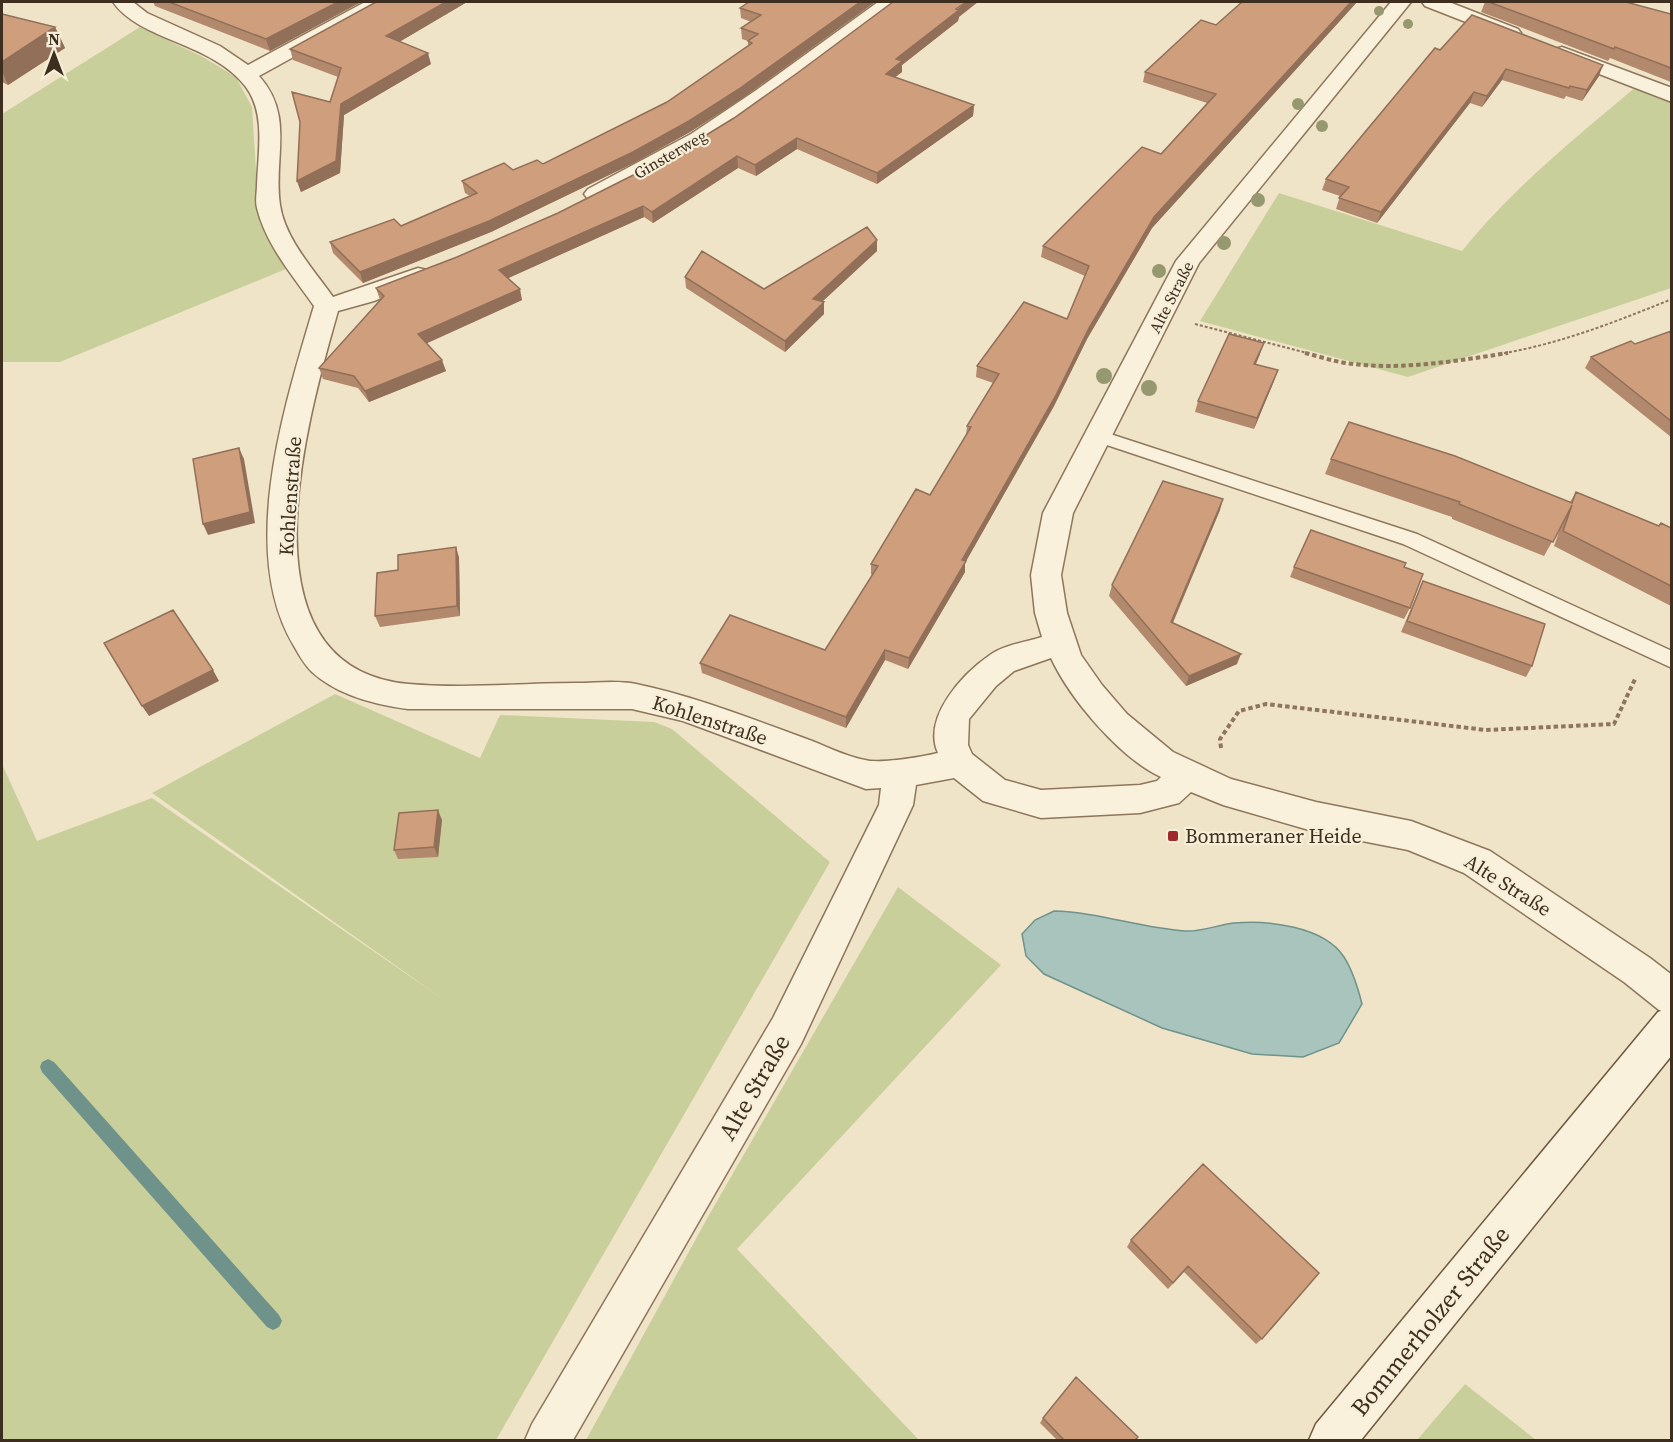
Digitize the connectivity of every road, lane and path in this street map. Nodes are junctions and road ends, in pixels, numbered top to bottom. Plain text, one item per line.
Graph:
1 (123, 2) edge
2 (379, 2) edge
3 (890, 2) edge
4 (1401, 2) edge
5 (1432, 2) edge
6 (247, 74) junction
7 (1671, 96) edge
8 (582, 202) edge
9 (438, 266) edge
10 (1671, 299) edge
11 (327, 306) junction
12 (1161, 314) junction
13 (1098, 436) junction
14 (1060, 643) junction
15 (1648, 650) junction
16 (1671, 660) edge
17 (959, 763) junction
18 (900, 773) junction
19 (1187, 775) junction
20 (1223, 791) junction
21 (1671, 998) edge
22 (1671, 1025) edge
23 (548, 1440) edge
24 (1332, 1440) edge

1 - 6 street
2 - 6 street
3 - 8 street, Ginsterweg
4 - 12 street, Alte Straße
5 - 7 street
6 - 11 street
9 - 11 street
10 - 12 path
11 - 18 street, Kohlenstraße
12 - 13 street, Alte Straße
13 - 14 street, Alte Straße
13 - 15 lane
14 - 17 street
14 - 19 street, Alte Straße
15 - 16 lane
15 - 20 path
17 - 18 street
17 - 19 street
18 - 23 street, Alte Straße
19 - 20 street, Alte Straße
20 - 21 street, Alte Straße
22 - 24 street, Bommerholzer Straße

